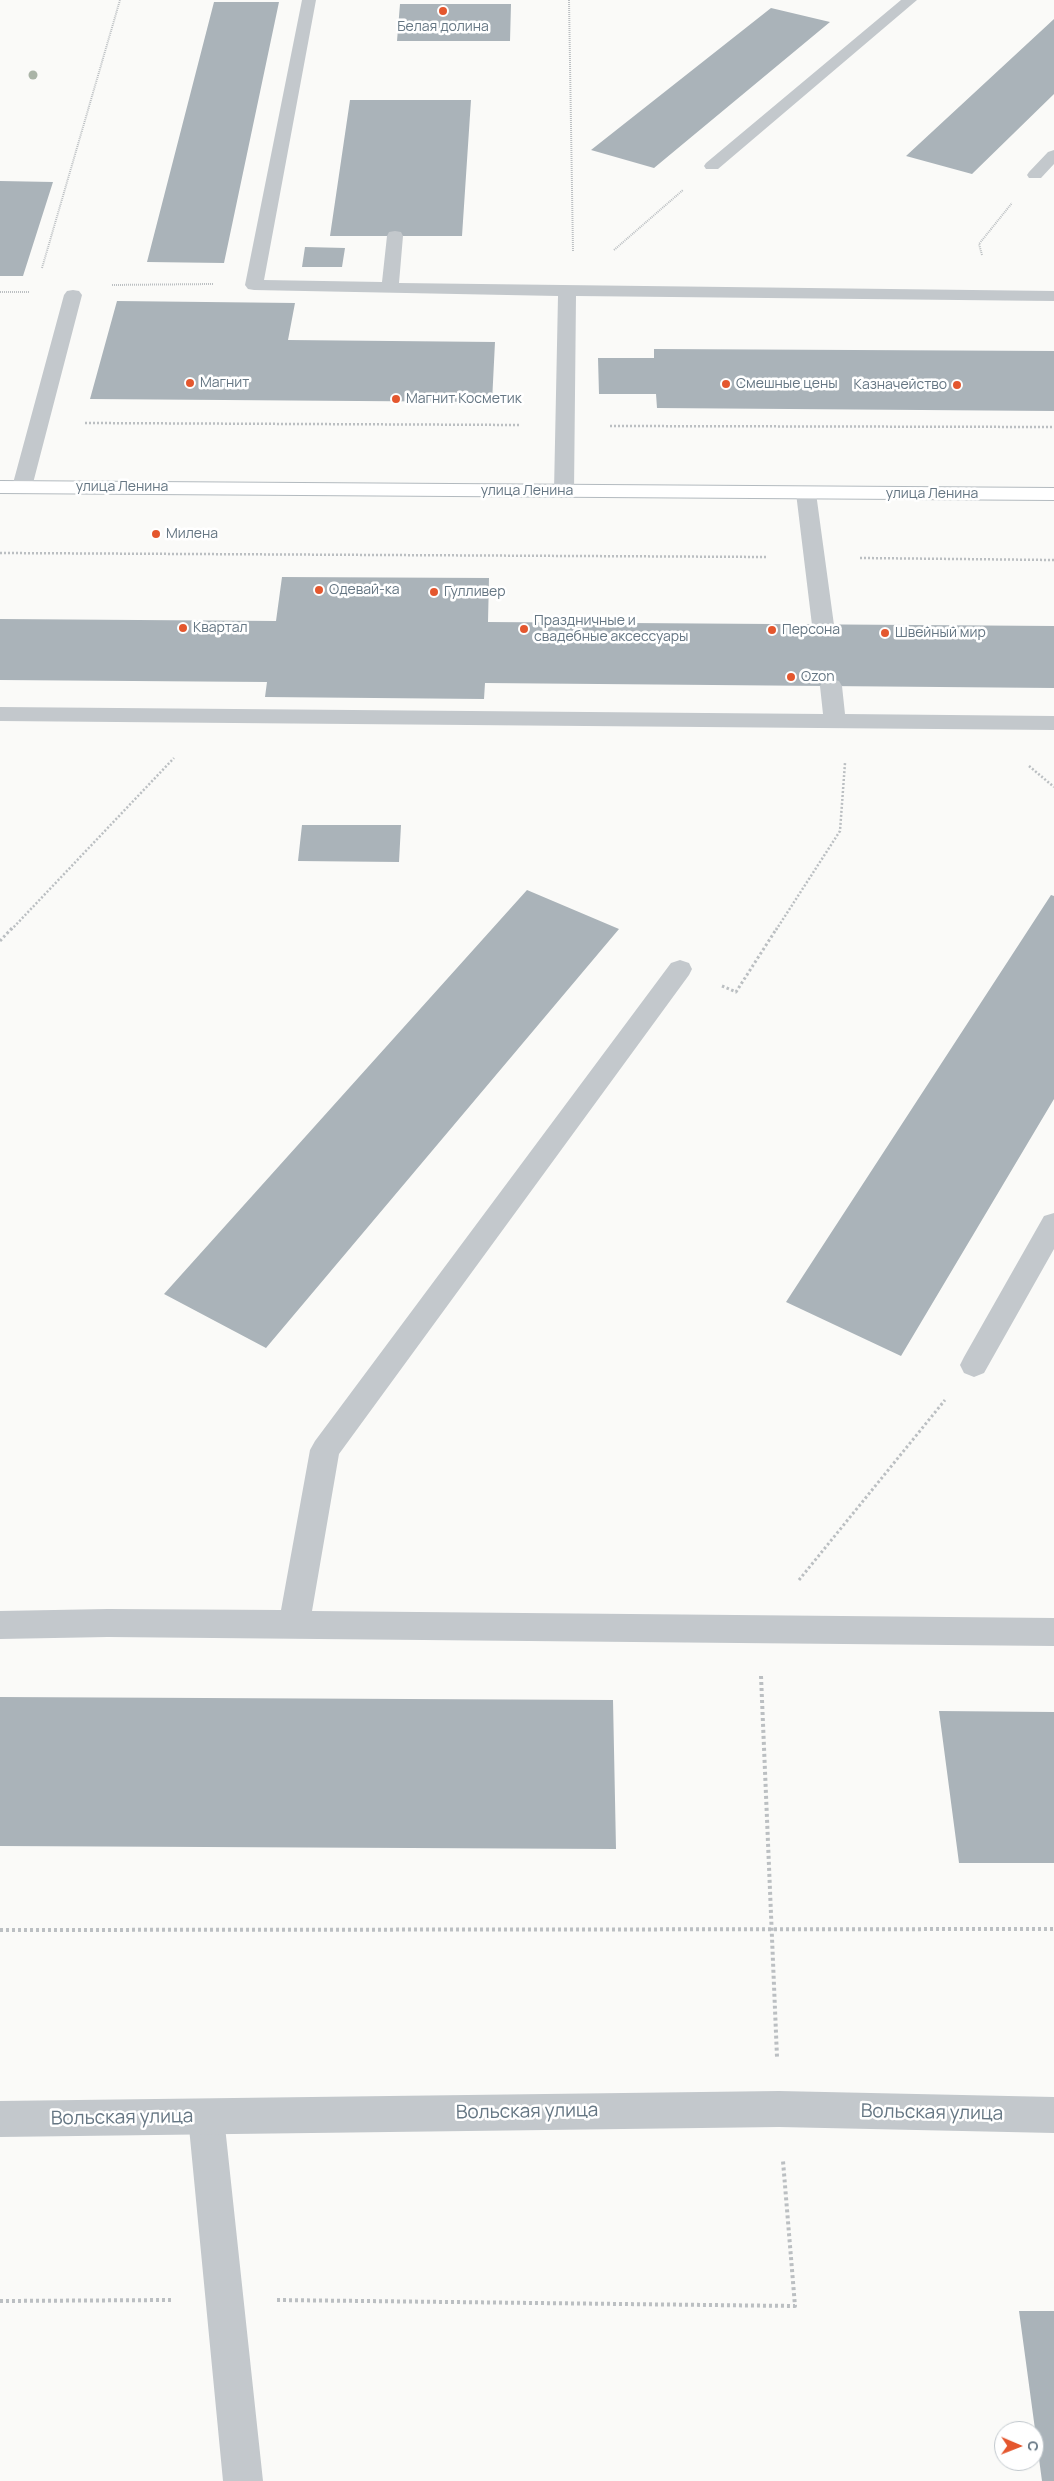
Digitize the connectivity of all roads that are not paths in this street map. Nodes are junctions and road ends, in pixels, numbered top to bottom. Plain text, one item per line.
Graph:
1 (309, 0) edge
2 (910, 0) edge
3 (1054, 155) edge
4 (712, 166) road end
5 (1035, 176) road end
6 (395, 236) dead end
7 (390, 287) junction
8 (570, 288) junction
9 (73, 295) road end
10 (1054, 296) edge
11 (0, 486) edge
12 (22, 487) junction
13 (564, 491) junction
14 (806, 493) junction
15 (1054, 494) edge
16 (823, 624) dead end
17 (831, 686) dead end
18 (0, 714) edge
19 (835, 721) junction
20 (1054, 723) edge
21 (680, 969) road end
22 (1054, 1224) edge
23 (974, 1365) road end
24 (294, 1624) junction
25 (0, 1625) edge
26 (1054, 1632) edge
27 (1054, 2115) edge
28 (206, 2117) junction
29 (0, 2119) edge
30 (243, 2481) edge

1 - 7 street
2 - 4 street
3 - 5 street
6 - 7 street
7 - 8 street
8 - 10 street
8 - 13 street
9 - 12 street
11 - 12 main road, улица Ленина
12 - 13 main road, улица Ленина
13 - 14 main road, улица Ленина
14 - 15 main road, улица Ленина
14 - 16 street
17 - 19 street
18 - 19 street
19 - 20 street
21 - 24 street
22 - 23 street
24 - 25 street
24 - 26 street
27 - 28 street, Вольская улица
28 - 29 street, Вольская улица
28 - 30 street

